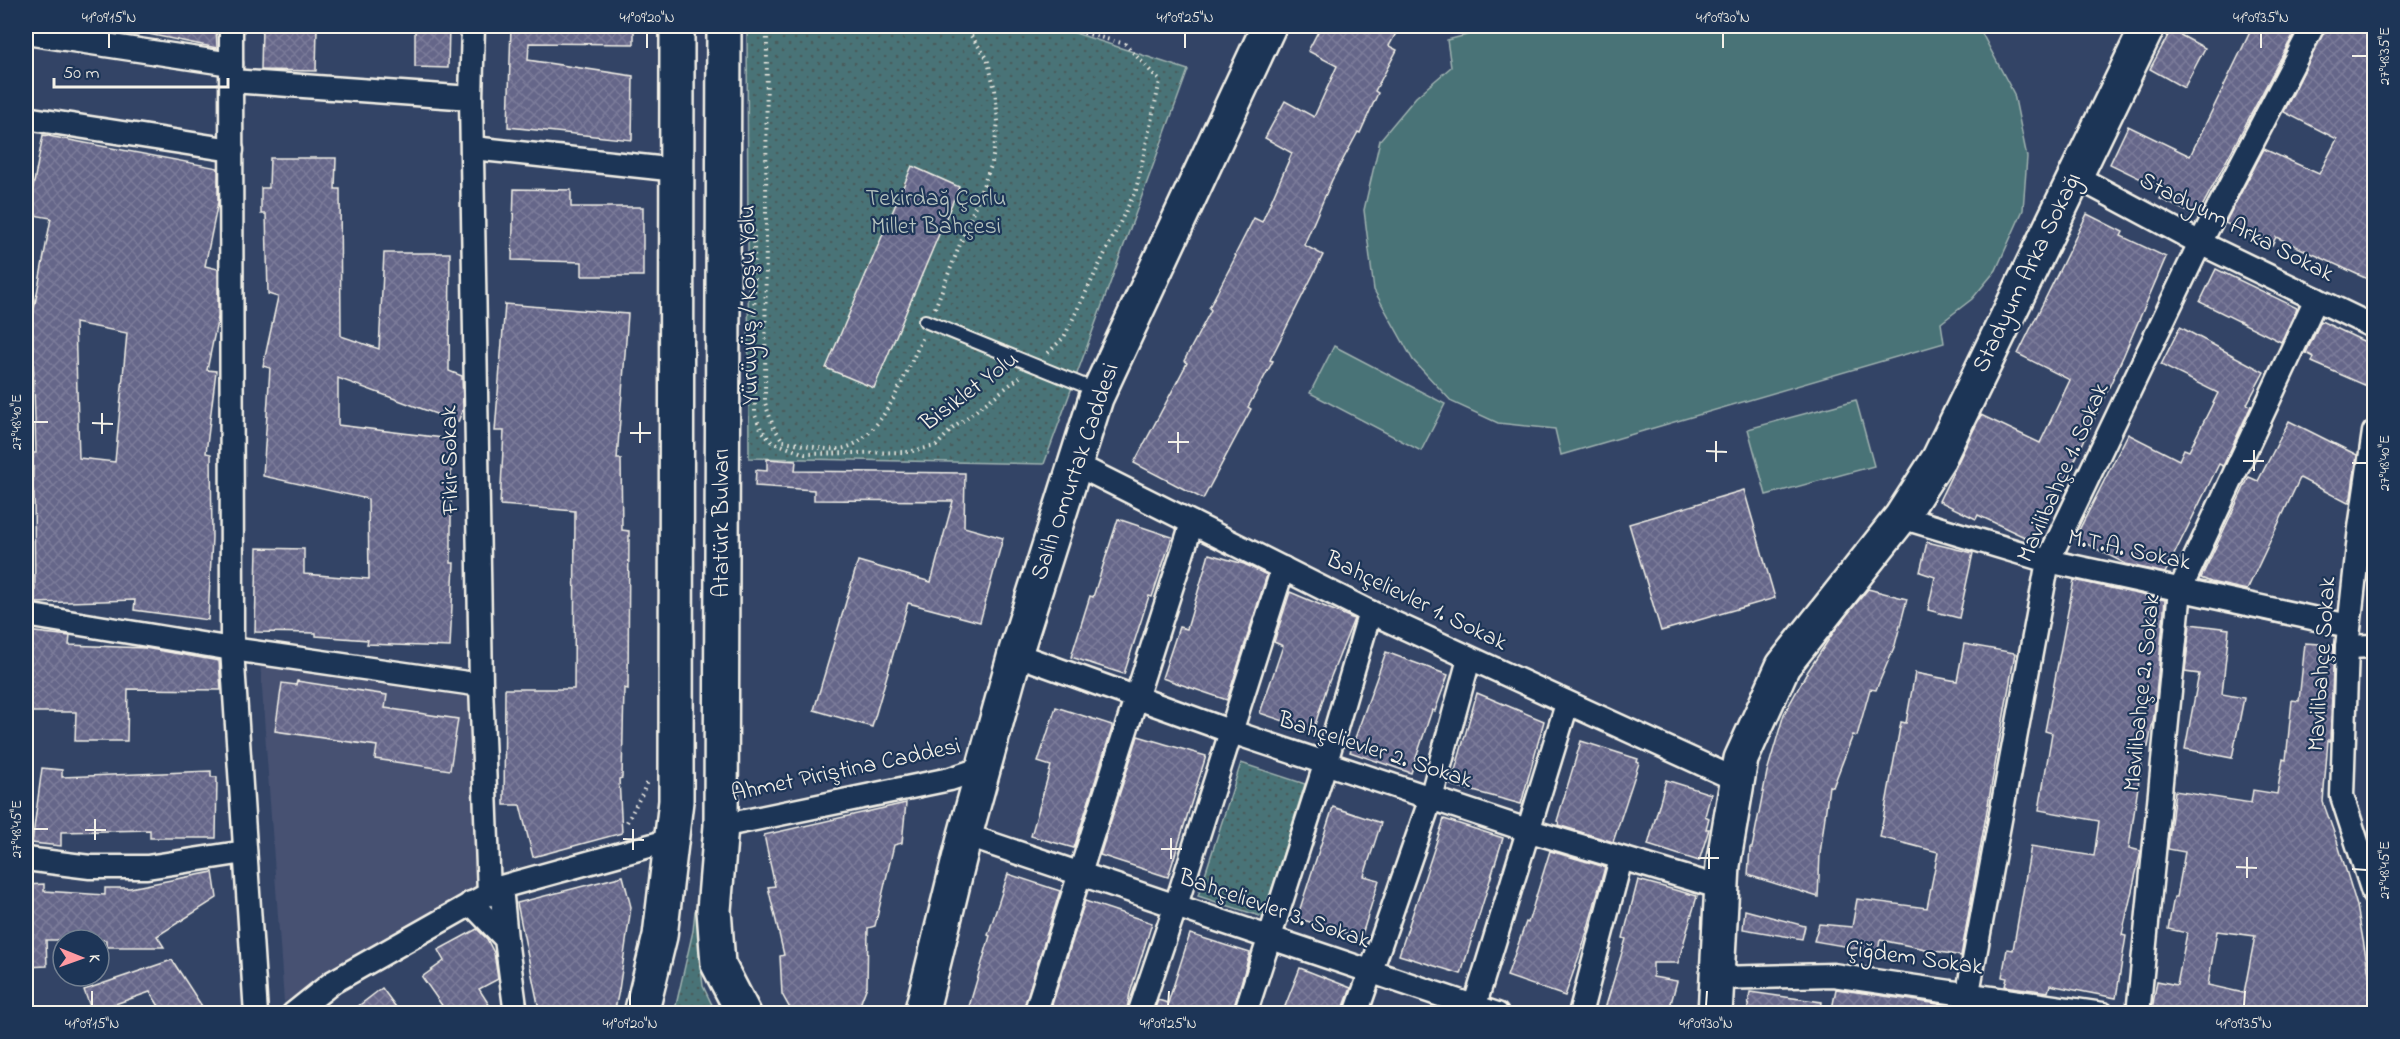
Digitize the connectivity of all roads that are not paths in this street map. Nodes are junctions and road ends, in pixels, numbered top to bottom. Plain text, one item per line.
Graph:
1 (231, 26) edge
2 (473, 26) edge
3 (677, 26) edge
4 (724, 26) edge
5 (1269, 26) edge
6 (2313, 26) edge
7 (2142, 27) edge
8 (26, 33) edge
9 (232, 72) junction
10 (471, 98) junction
11 (26, 118) edge
12 (472, 148) junction
13 (232, 150) junction
14 (677, 170) junction
15 (2075, 176) junction
16 (2200, 243) junction
17 (2316, 299) junction
18 (927, 322) road end
19 (2374, 327) edge
20 (1083, 386) dead end
21 (2374, 432) edge
22 (1075, 464) junction
23 (1901, 517) junction
24 (1192, 523) junction
25 (2048, 561) junction
26 (1283, 568) junction
27 (2180, 590) junction
28 (1370, 612) junction
29 (26, 615) edge
30 (2348, 637) junction
31 (2374, 646) edge
32 (232, 649) junction
33 (1015, 654) junction
34 (1469, 659) junction
35 (481, 685) junction
36 (1136, 698) junction
37 (1567, 704) junction
38 (1232, 732) junction
39 (1326, 762) junction
40 (983, 768) junction
41 (1737, 780) junction
42 (1431, 798) junction
43 (721, 826) junction
44 (1527, 830) junction
45 (965, 835) junction
46 (671, 840) junction
47 (245, 852) junction
48 (26, 859) edge
49 (1621, 859) junction
50 (1078, 873) junction
51 (1722, 888) junction
52 (487, 894) junction
53 (2374, 895) edge
54 (1176, 905) junction
55 (1268, 937) junction
56 (506, 939) junction
57 (1369, 972) junction
58 (1717, 978) junction
59 (1965, 1004) edge
60 (1473, 1010) edge
61 (256, 1014) edge
62 (293, 1014) edge
63 (516, 1014) edge
64 (641, 1014) edge
65 (744, 1014) edge
66 (899, 1014) edge
67 (921, 1014) edge
68 (1035, 1014) edge
69 (1139, 1014) edge
70 (1245, 1014) edge
71 (1356, 1014) edge
72 (1497, 1014) edge
73 (1581, 1014) edge
74 (1715, 1014) edge
75 (2103, 1014) edge
76 (2138, 1014) edge

1 - 9 street
2 - 10 street, Fikir Sokak
3 - 14 main road, Atatürk Bulvarı
4 - 43 main road, Atatürk Bulvarı
5 - 22 main road, Salih Omurtak Caddesi
6 - 16 street, Mavilibahçe 1. Sokak
7 - 15 main road, Stadyum Arka Sokağı
8 - 9 street
9 - 10 street
9 - 13 street
10 - 12 street, Fikir Sokak
11 - 13 street
12 - 14 street
12 - 35 street, Fikir Sokak
13 - 32 street
14 - 46 main road, Atatürk Bulvarı
15 - 16 street, Stadyum Arka Sokak
15 - 23 main road, Stadyum Arka Sokağı
16 - 17 street, Stadyum Arka Sokak
16 - 25 street, Mavilibahçe 1. Sokak
17 - 19 street, Stadyum Arka Sokak
17 - 27 street, Mavilibahçe 2. Sokak
18 - 20 lane
21 - 30 street, Mavilibahçe Sokak
22 - 24 street, Bahçelievler 1. Sokak
22 - 33 main road, Salih Omurtak Caddesi
23 - 25 street, M.T.A. Sokak
23 - 41 main road, Stadyum Arka Sokağı
24 - 26 street, Bahçelievler 1. Sokak
24 - 36 street
25 - 27 street, M.T.A. Sokak
25 - 59 street, Mavilibahçe 1. Sokak
26 - 28 street, Bahçelievler 1. Sokak
26 - 38 street
27 - 30 street, M.T.A. Sokak
27 - 76 street, Mavilibahçe 2. Sokak
28 - 34 street, Bahçelievler 1. Sokak
28 - 39 street
29 - 32 street
30 - 31 street, M.T.A. Sokak
30 - 53 street, Mavilibahçe Sokak
32 - 35 street
32 - 47 street
33 - 36 street, Bahçelievler 2. Sokak
33 - 40 main road, Salih Omurtak Caddesi
34 - 37 street, Bahçelievler 1. Sokak
34 - 42 street
35 - 52 street, Fikir Sokak
36 - 38 street, Bahçelievler 2. Sokak
36 - 50 street
37 - 41 street, Bahçelievler 1. Sokak
37 - 44 street
38 - 39 street, Bahçelievler 2. Sokak
38 - 54 street
39 - 42 street, Bahçelievler 2. Sokak
39 - 55 street
40 - 43 street, Ahmet Piriştina Caddesi
40 - 45 main road, Salih Omurtak Caddesi
41 - 51 main road, Stadyum Arka Sokağı
42 - 44 street, Bahçelievler 2. Sokak
42 - 57 street
43 - 65 main road, Atatürk Bulvarı
44 - 49 street, Bahçelievler 2. Sokak
44 - 60 street
45 - 50 street, Bahçelievler 3. Sokak
45 - 66 main road, Salih Omurtak Caddesi
45 - 67 main road, Salih Omurtak Caddesi
46 - 52 street
46 - 64 main road, Atatürk Bulvarı
47 - 48 street
47 - 61 street
49 - 51 street, Bahçelievler 2. Sokak
49 - 73 street
50 - 54 street, Bahçelievler 3. Sokak
50 - 68 street
51 - 58 main road, Stadyum Arka Sokağı
52 - 56 street, Fikir Sokak
52 - 56 street
52 - 62 street
54 - 55 street, Bahçelievler 3. Sokak
54 - 69 street
55 - 57 street, Bahçelievler 3. Sokak
55 - 70 street
56 - 63 street, Fikir Sokak
57 - 60 street, Bahçelievler 3. Sokak
57 - 71 street
58 - 59 street, Çiğdem Sokak
58 - 74 main road, Stadyum Arka Sokağı
59 - 75 street, Çiğdem Sokak
60 - 72 street, Bahçelievler 3. Sokak

